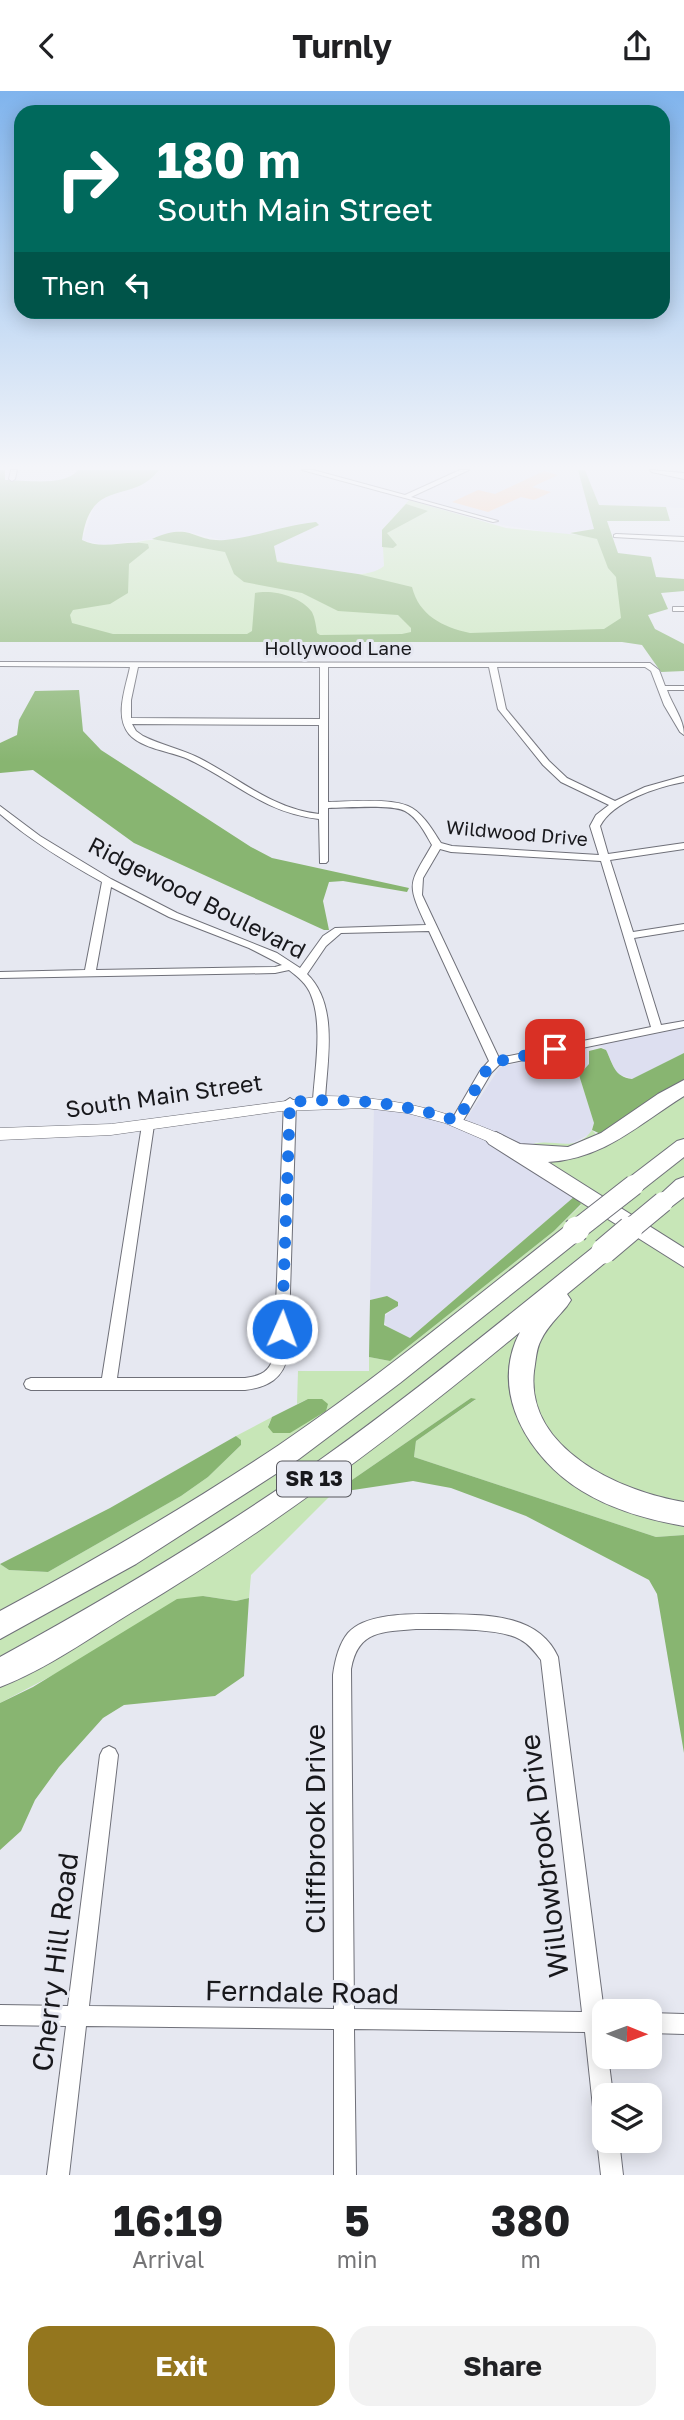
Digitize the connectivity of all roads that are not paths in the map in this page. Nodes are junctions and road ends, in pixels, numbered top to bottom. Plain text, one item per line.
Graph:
1 (0, 664) edge
2 (135, 664) junction
3 (324, 664) junction
4 (493, 664) junction
5 (662, 688) junction
6 (684, 688) edge
7 (127, 721) junction
8 (323, 722) junction
9 (684, 732) edge
10 (684, 779) edge
11 (323, 805) junction
12 (617, 805) junction
13 (0, 809) edge
14 (323, 817) junction
15 (437, 845) junction
16 (684, 846) edge
17 (603, 858) junction
18 (323, 861) dead end
19 (107, 880) junction
20 (684, 927) edge
21 (431, 928) junction
22 (627, 936) junction
23 (291, 966) junction
24 (90, 973) junction
25 (301, 974) junction
26 (0, 975) edge
27 (684, 1024) edge
28 (657, 1029) junction
29 (495, 1062) junction
30 (684, 1087) edge
31 (319, 1100) junction
32 (290, 1102) junction
33 (457, 1121) junction
34 (148, 1125) junction
35 (0, 1134) edge
36 (496, 1139) junction
37 (684, 1146) edge
38 (684, 1185) edge
39 (604, 1251) junction
40 (684, 1259) edge
41 (109, 1383) junction
42 (31, 1384) dead end
43 (684, 1514) edge
44 (0, 1626) edge
45 (502, 1626) joint
46 (0, 1673) edge
47 (108, 1755) dead end
48 (596, 1999) edge
49 (0, 2015) edge
50 (76, 2016) junction
51 (344, 2021) junction
52 (592, 2022) edge
53 (662, 2023) edge
54 (684, 2024) edge
55 (609, 2153) edge
56 (58, 2175) edge
57 (345, 2175) edge
58 (612, 2175) edge

1 - 2 street, Hollywood Lane
2 - 3 street, Hollywood Lane
2 - 7 street
3 - 4 street, Hollywood Lane
3 - 8 street
4 - 5 street, Hollywood Lane
4 - 12 street
5 - 6 street
5 - 9 street
7 - 8 street
7 - 14 street
8 - 11 street
10 - 12 street
11 - 14 street
11 - 15 street, Wildwood Drive
12 - 17 street
13 - 19 street, Ridgewood Boulevard
14 - 18 street
15 - 17 street, Wildwood Drive
15 - 21 street
16 - 17 street, Wildwood Drive
17 - 22 street
19 - 23 street, Ridgewood Boulevard
19 - 24 street
20 - 22 street
21 - 25 street
21 - 29 street
22 - 28 street
23 - 24 street
23 - 25 street, Ridgewood Boulevard
24 - 26 street
25 - 31 street, Ridgewood Boulevard
27 - 28 street
28 - 29 street
29 - 33 street
30 - 36 highway
31 - 32 street, South Main Street
31 - 33 street, South Main Street
32 - 34 street, South Main Street
32 - 41 street
33 - 36 street, South Main Street
34 - 35 street, South Main Street
34 - 41 street
36 - 40 highway
37 - 44 highway, SR 13, bridge
38 - 39 highway, SR 13, bridge
39 - 43 highway
39 - 46 highway, SR 13
41 - 42 street
45 - 48 street, Willowbrook Drive
45 - 51 street, Cliffbrook Drive
47 - 50 street, Cherry Hill Road
49 - 50 street, Ferndale Road
50 - 51 street, Ferndale Road
50 - 56 street, Cherry Hill Road
51 - 52 street, Ferndale Road
51 - 57 street, Cliffbrook Drive
53 - 54 street
55 - 58 street

